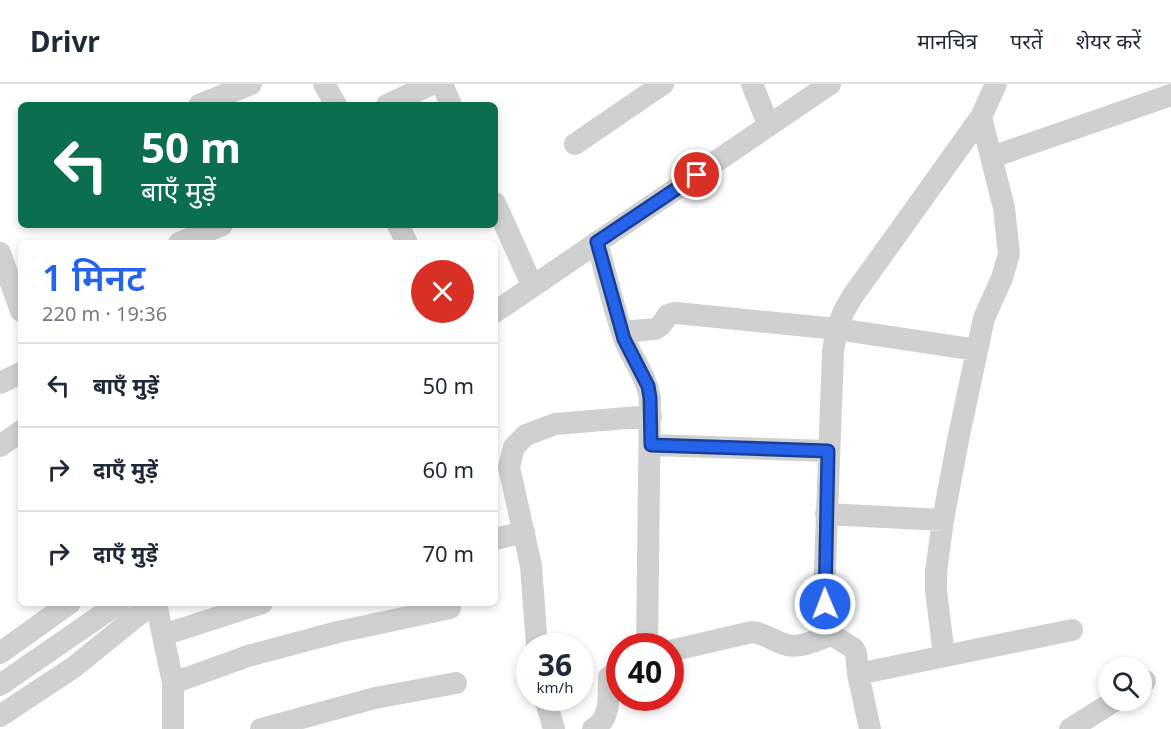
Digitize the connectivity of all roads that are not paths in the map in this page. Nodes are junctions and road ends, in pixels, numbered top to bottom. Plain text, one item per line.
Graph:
1 (251, 84) edge
2 (324, 84) edge
3 (432, 84) edge
4 (442, 84) edge
5 (663, 84) edge
6 (752, 84) edge
7 (830, 84) edge
8 (996, 84) edge
9 (221, 90) edge
10 (1171, 95) edge
11 (203, 102) edge
12 (334, 102) edge
13 (393, 102) edge
14 (450, 102) edge
15 (981, 117) junction
16 (769, 126) junction
17 (575, 144) dead end
18 (992, 157) junction
19 (498, 210) edge
20 (215, 228) edge
21 (186, 240) edge
22 (597, 242) junction
23 (0, 253) edge
24 (532, 285) junction
25 (18, 303) edge
26 (498, 310) edge
27 (837, 329) junction
28 (622, 332) junction
29 (977, 350) junction
30 (18, 374) edge
31 (0, 383) edge
32 (651, 416) junction
33 (18, 433) edge
34 (651, 445) junction
35 (0, 446) edge
36 (828, 451) junction
37 (826, 514) junction
38 (943, 520) junction
39 (524, 531) junction
40 (498, 537) edge
41 (46, 606) edge
42 (64, 606) edge
43 (115, 606) edge
44 (150, 606) edge
45 (155, 606) edge
46 (253, 606) edge
47 (450, 608) dead end
48 (1072, 630) dead end
49 (536, 633) edge
50 (647, 633) edge
51 (163, 635) junction
52 (832, 635) junction
53 (0, 638) edge
54 (684, 648) edge
55 (944, 656) junction
56 (858, 674) junction
57 (173, 683) junction
58 (456, 683) dead end
59 (0, 685) edge
60 (549, 711) edge
61 (607, 711) edge
62 (1099, 711) edge
63 (0, 716) edge
64 (173, 729) edge
65 (261, 729) edge
66 (554, 729) edge
67 (593, 729) edge
68 (870, 729) edge
69 (1070, 729) edge

1 - 9 street
2 - 12 street
3 - 13 street
4 - 14 street
5 - 17 street
6 - 16 street
7 - 16 street
8 - 15 street
9 - 11 street
10 - 18 street
15 - 18 street
15 - 27 street
16 - 22 street
18 - 29 street
19 - 24 street
20 - 21 street
22 - 24 street
22 - 28 street
23 - 25 street
24 - 26 street
27 - 28 street
27 - 29 street
27 - 36 street
28 - 32 street
29 - 38 street
30 - 31 street
32 - 34 street
32 - 39 street
33 - 35 street
34 - 36 street
34 - 50 street
36 - 37 street
37 - 38 street
37 - 52 street
38 - 55 street
39 - 40 street
39 - 49 street
41 - 53 street
42 - 53 street
43 - 59 street
44 - 63 street
45 - 51 street
46 - 51 street
47 - 57 street
48 - 55 street
51 - 57 street
52 - 54 street
52 - 56 street
55 - 56 street
56 - 68 street
57 - 64 street
58 - 65 street
60 - 66 street
61 - 67 street
62 - 69 street

